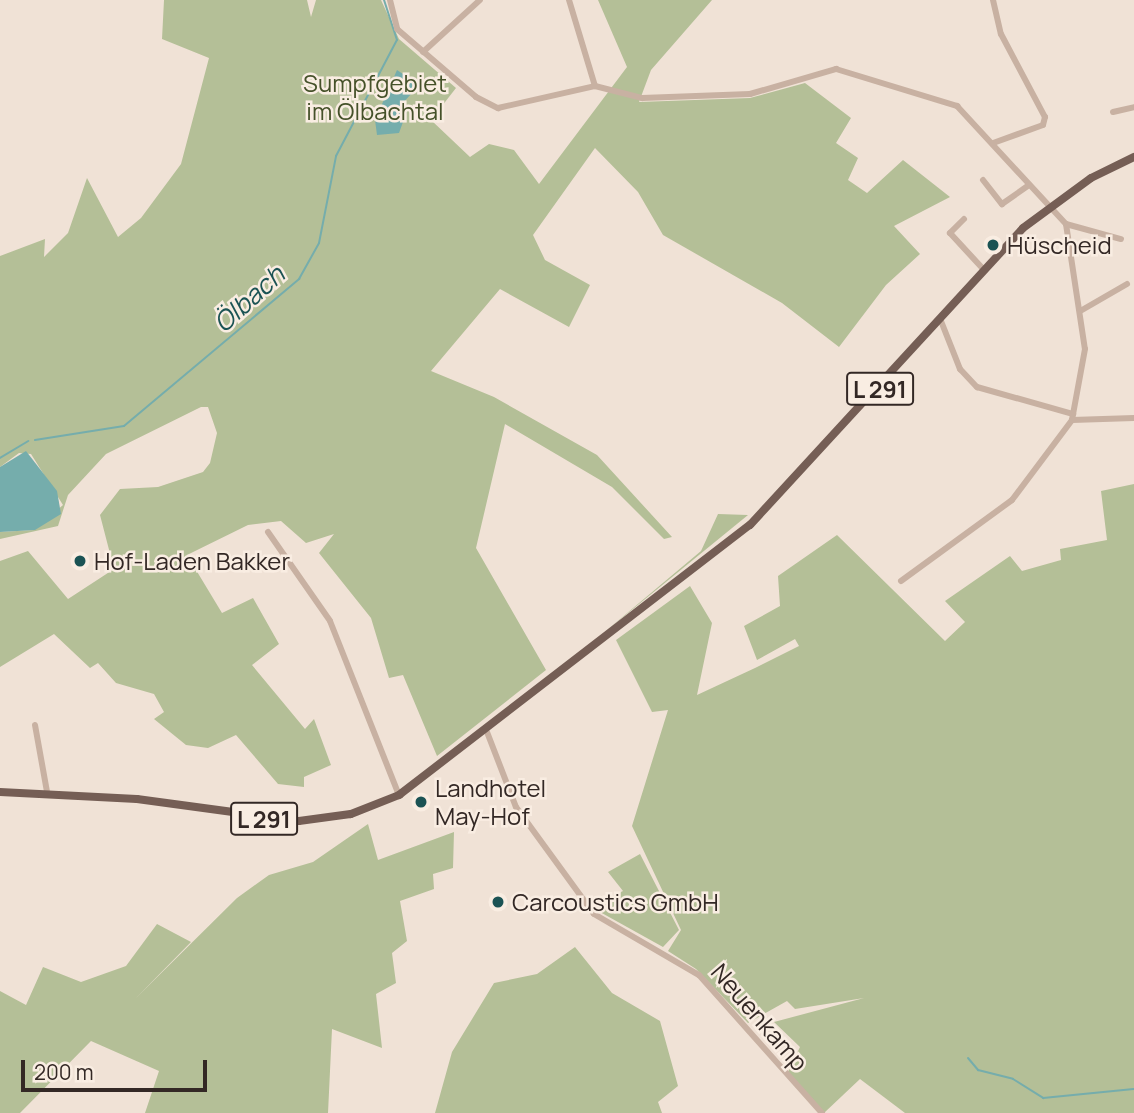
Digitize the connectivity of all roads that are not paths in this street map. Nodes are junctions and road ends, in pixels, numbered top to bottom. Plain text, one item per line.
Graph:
1 (390, 0) edge
2 (480, 0) edge
3 (569, 0) edge
4 (993, 0) edge
5 (423, 52) junction
6 (595, 86) junction
7 (1134, 107) edge
8 (1113, 112) dead end
9 (993, 143) junction
10 (1134, 157) edge
11 (983, 180) dead end
12 (1029, 185) junction
13 (1050, 206) junction
14 (964, 219) dead end
15 (1066, 224) junction
16 (1121, 239) dead end
17 (984, 270) junction
18 (1127, 284) dead end
19 (1082, 310) junction
20 (941, 321) junction
21 (1073, 417) junction
22 (1134, 418) edge
23 (268, 532) dead end
24 (901, 582) dead end
25 (35, 725) dead end
26 (487, 732) junction
27 (0, 792) edge
28 (47, 792) junction
29 (399, 795) junction
30 (822, 1113) edge

1 - 5 street
2 - 5 street
3 - 6 street
4 - 9 street
5 - 6 street
6 - 9 street
7 - 8 street
9 - 12 street
10 - 13 main road, L 291
11 - 12 street
12 - 13 street
13 - 15 street
13 - 17 main road, L 291
14 - 17 street
15 - 16 street
15 - 19 street
17 - 20 main road, L 291
18 - 19 street
19 - 21 street
20 - 21 street
20 - 26 main road, L 291
21 - 22 street
21 - 24 street
23 - 29 street
25 - 28 street
26 - 29 main road, L 291
26 - 30 street, Neuenkamp
27 - 28 main road, L 291
28 - 29 main road, L 291

